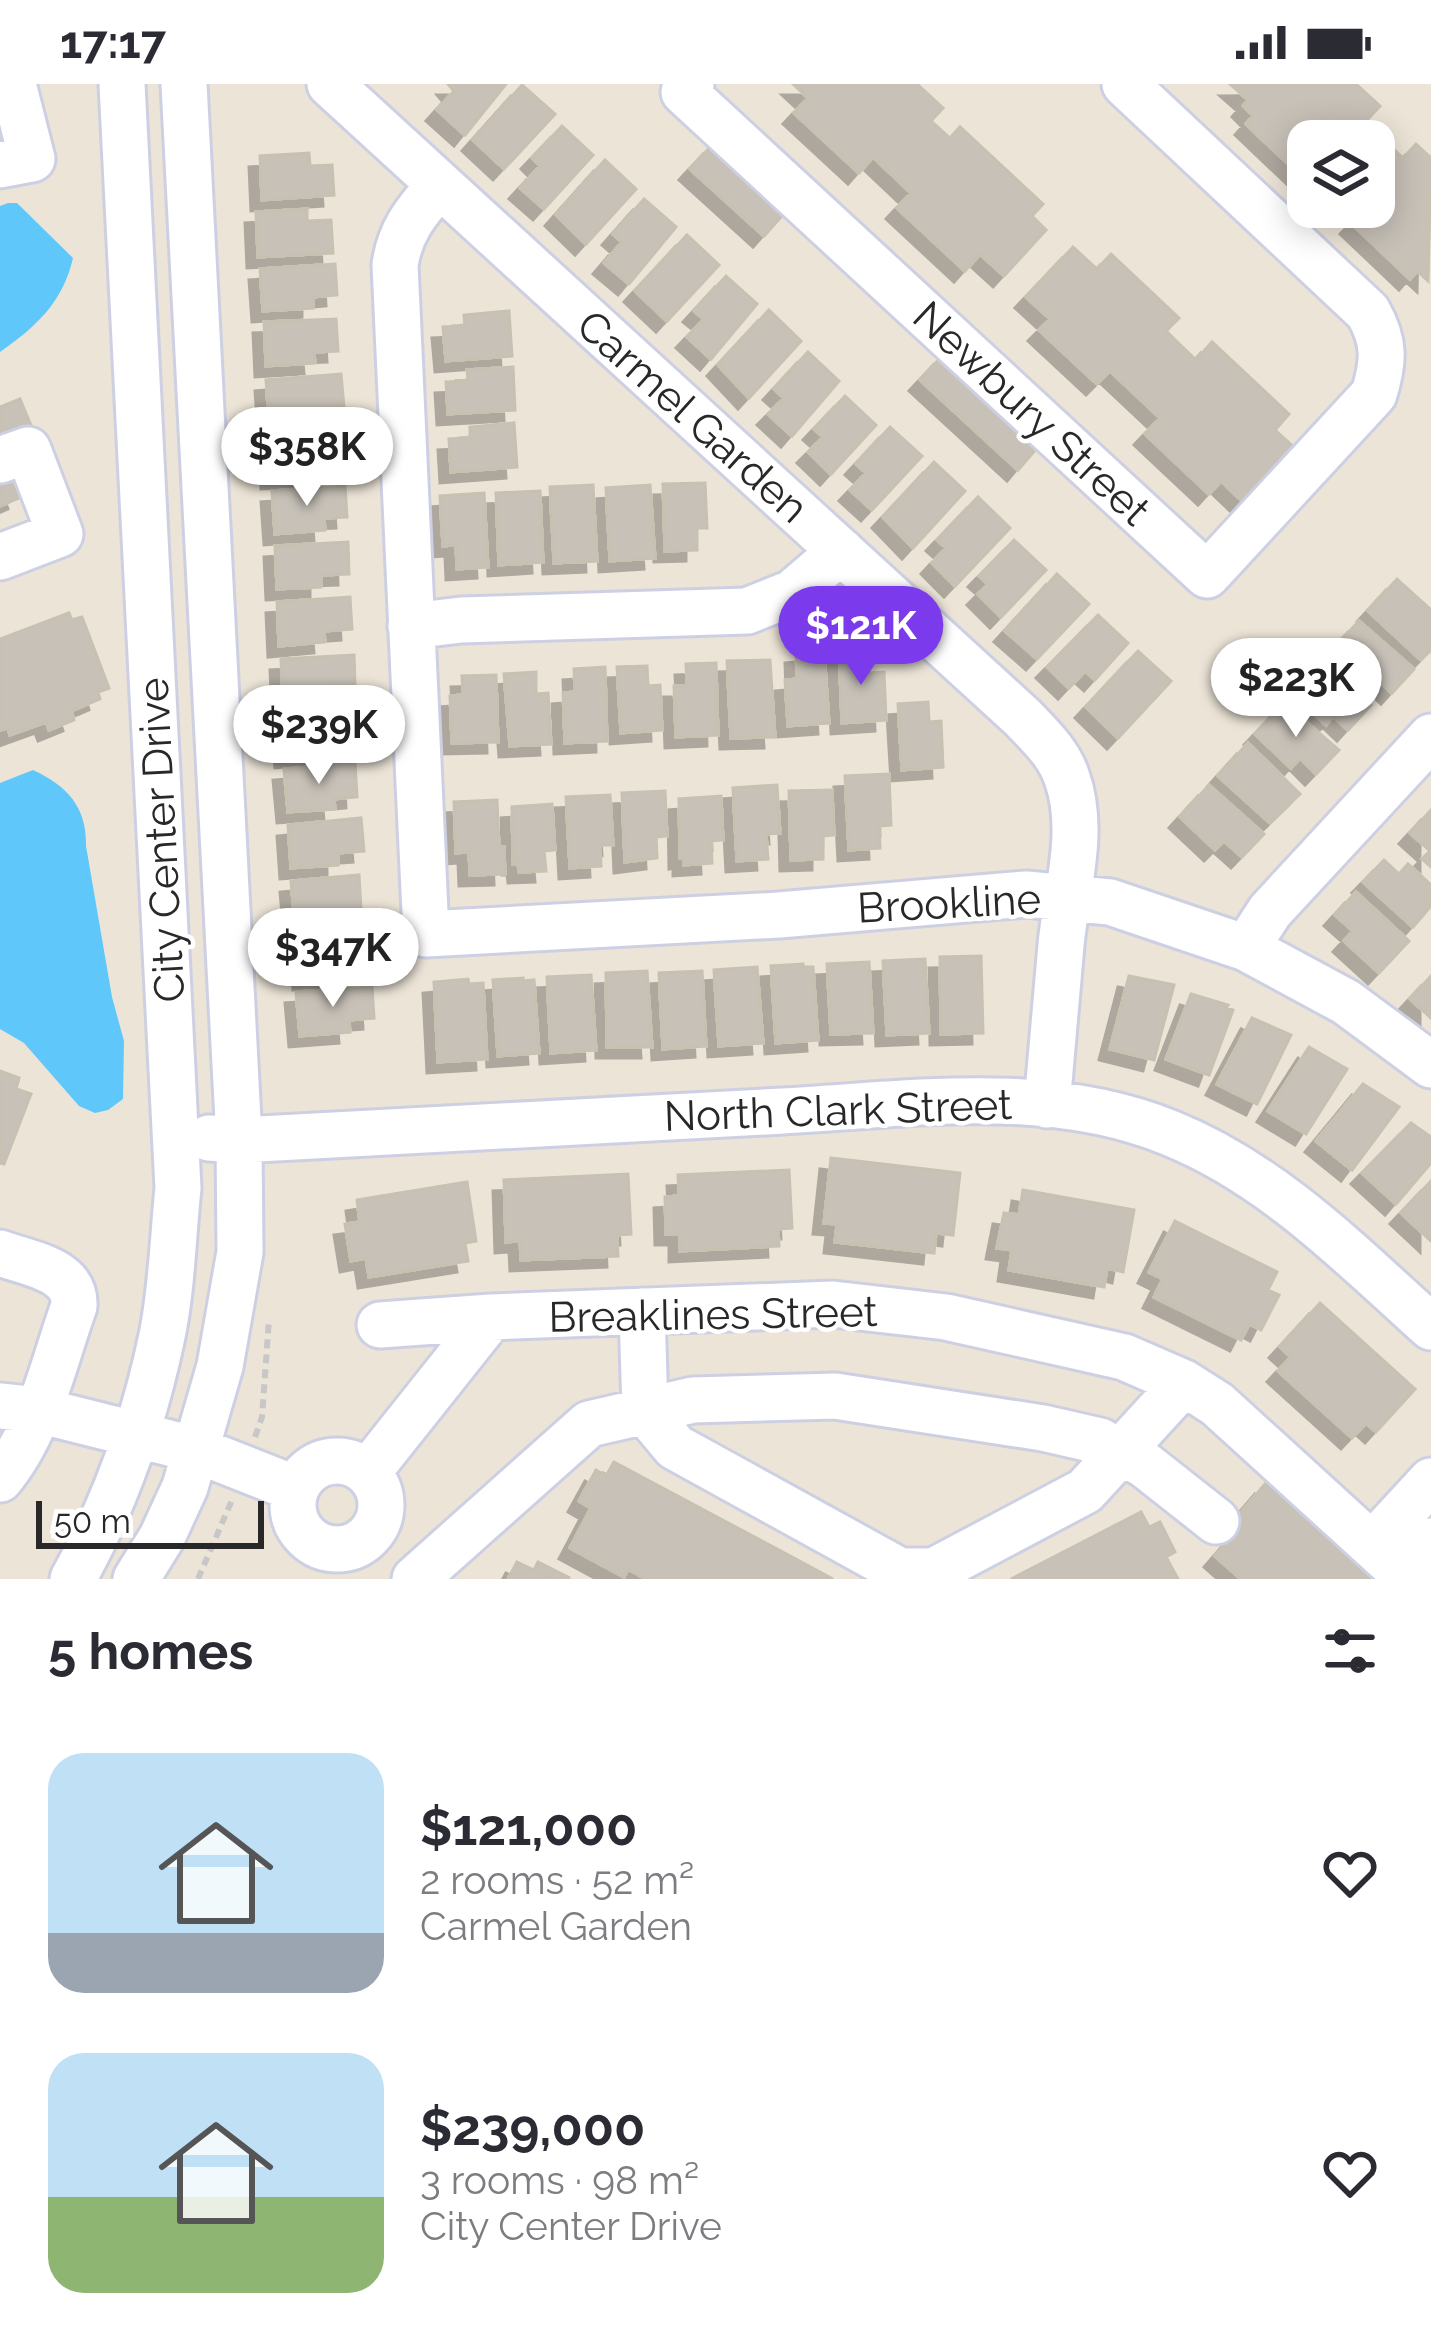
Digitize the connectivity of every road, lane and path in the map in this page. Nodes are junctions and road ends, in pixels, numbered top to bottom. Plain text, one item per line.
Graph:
1 (13, 84) edge
2 (122, 84) edge
3 (184, 84) edge
4 (330, 84) edge
5 (691, 84) edge
6 (1140, 89) edge
7 (0, 165) edge
8 (439, 185) junction
9 (0, 460) edge
10 (842, 551) junction
11 (0, 557) edge
12 (411, 626) junction
13 (1431, 737) edge
14 (1068, 898) junction
15 (1246, 948) junction
16 (1431, 1065) edge
17 (1048, 1105) junction
18 (176, 1135) junction
19 (239, 1140) junction
20 (0, 1253) edge
21 (642, 1311) junction
22 (491, 1317) junction
23 (380, 1324) dead end
24 (1431, 1327) edge
25 (1184, 1383) junction
26 (19, 1408) edge
27 (645, 1411) junction
28 (136, 1436) junction
29 (197, 1450) junction
30 (1123, 1453) junction
31 (367, 1473) junction
32 (0, 1479) edge
33 (1431, 1481) edge
34 (296, 1489) junction
35 (1216, 1521) dead end
36 (366, 1537) junction
37 (1404, 1559) edge
38 (73, 1579) edge
39 (136, 1579) edge
40 (402, 1579) edge
41 (415, 1579) edge

1 - 7 street
2 - 18 street, City Center Drive
3 - 19 street, City Center Drive
4 - 8 street, Carmel Garden
5 - 6 street, Newbury Street
8 - 10 street, Carmel Garden
8 - 12 street
9 - 11 street
10 - 12 street
10 - 14 street, Carmel Garden
12 - 14 street, Brookline
13 - 15 street
14 - 15 street, Brookline
14 - 17 street, Carmel Garden
15 - 16 street, Brookline
17 - 19 street, North Clark Street
17 - 24 street, North Clark Street
18 - 19 street, North Clark Street
18 - 28 street, City Center Drive
19 - 29 street, City Center Drive
20 - 26 street
21 - 22 street, Breaklines Street
21 - 25 street, Breaklines Street
21 - 27 street
22 - 23 street
22 - 31 street, Breaklines Street
25 - 30 street
25 - 37 street, Breaklines Street
26 - 28 street
26 - 32 street
27 - 30 street
27 - 30 street
27 - 41 street
28 - 29 street
28 - 38 street, City Center Drive
29 - 34 street
29 - 39 street, City Center Drive
30 - 35 street
31 - 34 street
31 - 36 street
33 - 37 street
34 - 36 street
36 - 40 street

